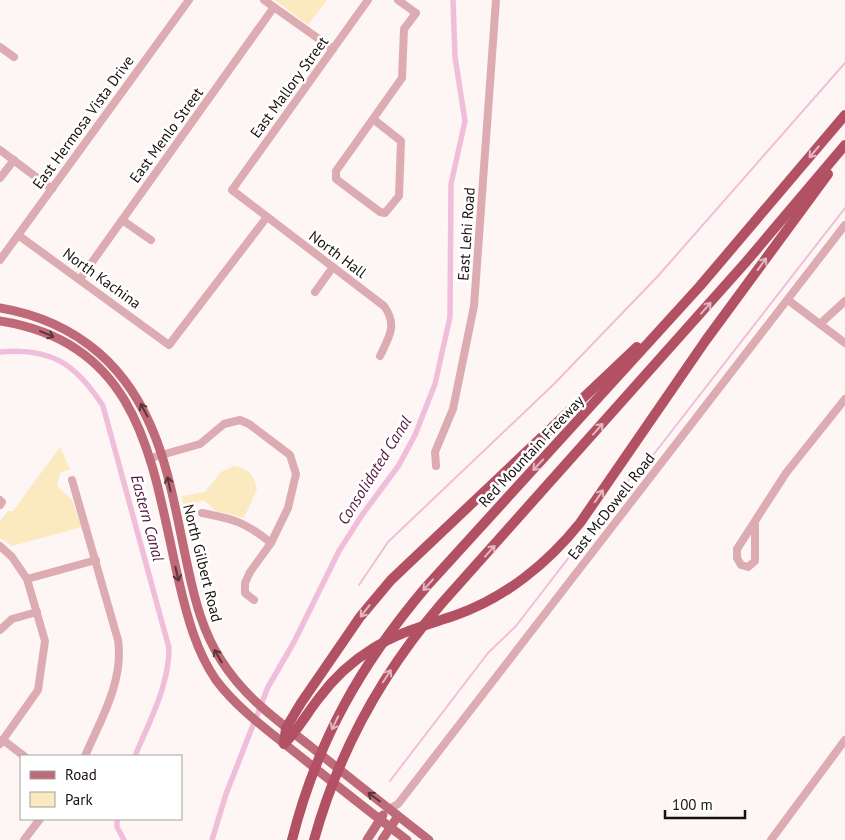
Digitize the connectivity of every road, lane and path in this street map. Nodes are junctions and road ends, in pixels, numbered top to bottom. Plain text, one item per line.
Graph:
1 (189, 0) edge
2 (264, 0) edge
3 (368, 0) edge
4 (496, 0) edge
5 (399, 1) edge
6 (274, 8) junction
7 (0, 46) edge
8 (333, 49) junction
9 (14, 57) dead end
10 (845, 115) edge
11 (373, 119) junction
12 (845, 145) edge
13 (845, 149) edge
14 (0, 150) edge
15 (14, 160) junction
16 (0, 178) edge
17 (52, 189) junction
18 (232, 190) joint
19 (267, 217) junction
20 (122, 220) junction
21 (845, 225) edge
22 (18, 235) junction
23 (151, 240) dead end
24 (0, 260) edge
25 (333, 267) junction
26 (80, 279) junction
27 (700, 286) junction
28 (315, 292) dead end
29 (788, 300) junction
30 (845, 301) edge
31 (0, 308) edge
32 (0, 321) edge
33 (820, 324) junction
34 (845, 343) edge
35 (380, 356) dead end
36 (845, 399) edge
37 (162, 455) junction
38 (151, 458) junction
39 (436, 466) dead end
40 (72, 480) dead end
41 (202, 513) dead end
42 (755, 522) junction
43 (271, 543) junction
44 (0, 546) edge
45 (96, 560) junction
46 (27, 579) junction
47 (254, 600) dead end
48 (37, 612) junction
49 (0, 630) edge
50 (290, 731) junction
51 (845, 740) edge
52 (1, 742) edge
53 (284, 744) junction
54 (22, 755) edge
55 (85, 755) edge
56 (398, 804) junction
57 (389, 809) junction
58 (398, 816) junction
59 (380, 819) junction
60 (39, 820) edge
61 (391, 828) junction
62 (28, 838) edge
63 (292, 840) edge
64 (314, 840) edge
65 (367, 840) edge
66 (382, 840) edge
67 (407, 840) edge
68 (429, 840) edge
69 (771, 840) edge

1 - 17 street, East Hermosa Vista Drive
2 - 6 street
3 - 8 street, East Mallory Street
4 - 39 street, East Lehi Road
5 - 11 street
6 - 8 street
6 - 20 street, East Menlo Street
7 - 9 street
8 - 18 street, East Mallory Street
10 -> 27 highway, Red Mountain Freeway
11 - 11 street
64 -> 12 highway
50 -> 13 highway
14 - 15 street
15 - 16 street
15 - 17 street
17 - 22 street, East Hermosa Vista Drive
18 - 19 street, North Hall
19 - 25 street, North Hall
19 - 26 street, North Kachina
20 - 23 street
20 - 26 street, East Menlo Street
21 - 29 street, East McDowell Road
22 - 24 street, East Hermosa Vista Drive
22 - 26 street, North Kachina
25 - 28 street
25 - 35 street, North Hall
27 -> 50 highway
27 -> 63 highway, Red Mountain Freeway
29 - 33 street
29 - 56 street, East McDowell Road
30 - 33 street
37 -> 31 main road, North Gilbert Road
32 -> 38 main road, North Gilbert Road
33 - 34 street
36 - 42 street
37 - 38 street
37 - 43 street
50 -> 37 main road, North Gilbert Road
38 -> 53 main road, North Gilbert Road
40 - 45 street
41 - 43 street
42 - 42 street
43 - 47 street
44 - 46 street
45 - 46 street
45 - 55 street
46 - 48 street
48 - 49 street
48 - 52 street
50 - 53 highway
57 -> 50 main road, North Gilbert Road
51 - 69 street
52 - 54 street
53 - 59 main road, North Gilbert Road
56 - 57 street, East McDowell Road
56 - 58 street
57 - 58 main road, North Gilbert Road
57 - 59 main road, East McDowell Road
58 - 61 main road
58 - 68 main road, North Gilbert Road
59 - 61 main road, North Gilbert Road
59 - 65 main road, East McDowell Road
60 - 62 street
61 - 66 main road
61 - 67 main road, North Gilbert Road

